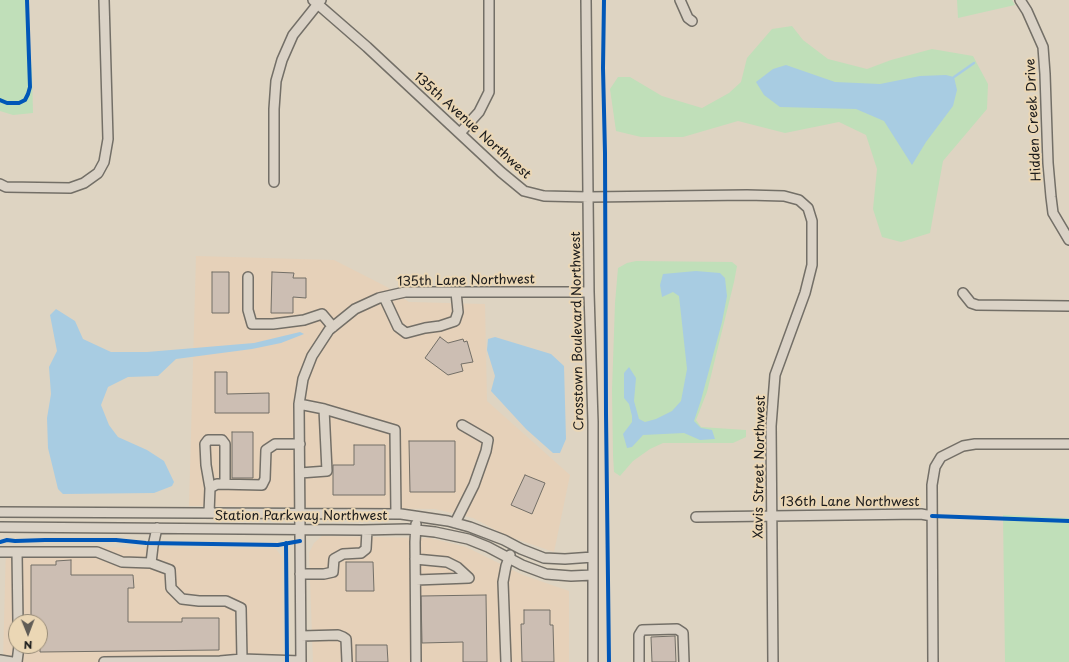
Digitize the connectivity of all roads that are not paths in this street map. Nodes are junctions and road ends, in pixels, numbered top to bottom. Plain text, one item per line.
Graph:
1 (104, 0) edge
2 (489, 0) edge
3 (586, 0) edge
4 (680, 0) edge
5 (1020, 0) edge
6 (318, 1) edge
7 (692, 21) dead end
8 (460, 133) junction
9 (274, 182) dead end
10 (0, 184) edge
11 (588, 197) junction
12 (808, 208) joint
13 (1069, 240) edge
14 (248, 277) dead end
15 (456, 292) junction
16 (589, 292) junction
17 (963, 293) dead end
18 (384, 297) junction
19 (1069, 306) edge
20 (331, 329) junction
21 (299, 404) junction
22 (324, 409) junction
23 (462, 425) dead end
24 (300, 444) junction
25 (1069, 444) edge
26 (300, 473) junction
27 (225, 484) junction
28 (210, 488) junction
29 (0, 512) edge
30 (209, 513) junction
31 (300, 513) junction
32 (396, 514) junction
33 (772, 516) junction
34 (932, 516) junction
35 (417, 517) junction
36 (696, 517) dead end
37 (455, 523) junction
38 (0, 528) edge
39 (157, 528) junction
40 (300, 529) junction
41 (367, 530) junction
42 (416, 530) junction
43 (514, 546) junction
44 (0, 552) edge
45 (17, 552) junction
46 (593, 557) junction
47 (415, 559) junction
48 (509, 559) junction
49 (151, 563) junction
50 (300, 574) junction
51 (593, 575) junction
52 (416, 580) junction
53 (18, 614) edge
54 (301, 636) junction
55 (242, 659) junction
56 (0, 660) edge
57 (220, 661) edge
58 (276, 661) edge
59 (301, 661) edge
60 (12, 662) edge
61 (104, 662) edge
62 (347, 662) edge
63 (416, 662) edge
64 (506, 662) edge
65 (593, 662) edge
66 (639, 662) edge
67 (684, 662) edge
68 (773, 662) edge
69 (933, 662) edge

1 - 10 street
2 - 8 street
3 - 11 street, Crosstown Boulevard Northwest
4 - 7 street
5 - 13 street, Hidden Creek Drive
6 - 8 street, 135th Avenue Northwest
6 - 9 street
8 - 11 street, 135th Avenue Northwest
11 - 12 street, 135th Avenue Northwest
11 - 16 street, Crosstown Boulevard Northwest
12 - 33 street, Xavis Street Northwest
14 - 20 street
15 - 16 street, 135th Lane Northwest
15 - 18 street, 135th Lane Northwest
15 - 18 street
16 - 46 street, Crosstown Boulevard Northwest
17 - 19 street
18 - 20 street, 135th Lane Northwest
20 - 21 street, 135th Lane Northwest
21 - 22 street
21 - 24 street, 135th Lane Northwest
22 - 26 street
22 - 32 street
23 - 37 street
24 - 26 street, 135th Lane Northwest
24 - 27 street
25 - 34 street
26 - 31 street, 135th Lane Northwest
27 - 28 street
27 - 28 street
28 - 30 street
29 - 30 street, Station Parkway Northwest
30 - 31 street, Station Parkway Northwest
31 - 32 street, Station Parkway Northwest
31 - 40 street, 135th Lane Northwest
32 - 35 street, Station Parkway Northwest
33 - 34 street, 136th Lane Northwest
33 - 36 street, 136th Lane Northwest
33 - 68 street, Xavis Street Northwest
34 - 69 street
35 - 37 street, Station Parkway Northwest
35 - 42 street
37 - 43 street, Station Parkway Northwest
38 - 39 street, Station Parkway Northwest
39 - 40 street, Station Parkway Northwest
39 - 49 street
40 - 41 street, Station Parkway Northwest
40 - 50 street, 135th Lane Northwest
41 - 42 street, Station Parkway Northwest
41 - 50 street
42 - 47 street
42 - 48 street, Station Parkway Northwest
43 - 46 street, Station Parkway Northwest
43 - 48 street
44 - 45 street
45 - 49 street
45 - 53 street
46 - 51 street, Crosstown Boulevard Northwest
47 - 52 street
47 - 52 street
48 - 51 street, Station Parkway Northwest
48 - 64 street
49 - 55 street
50 - 54 street, 135th Lane Northwest
51 - 65 street, Crosstown Boulevard Northwest
52 - 63 street
54 - 59 street, 135th Lane Northwest
54 - 62 street
55 - 57 street
55 - 58 street
56 - 60 street
57 - 61 street
58 - 59 street
66 - 67 street

